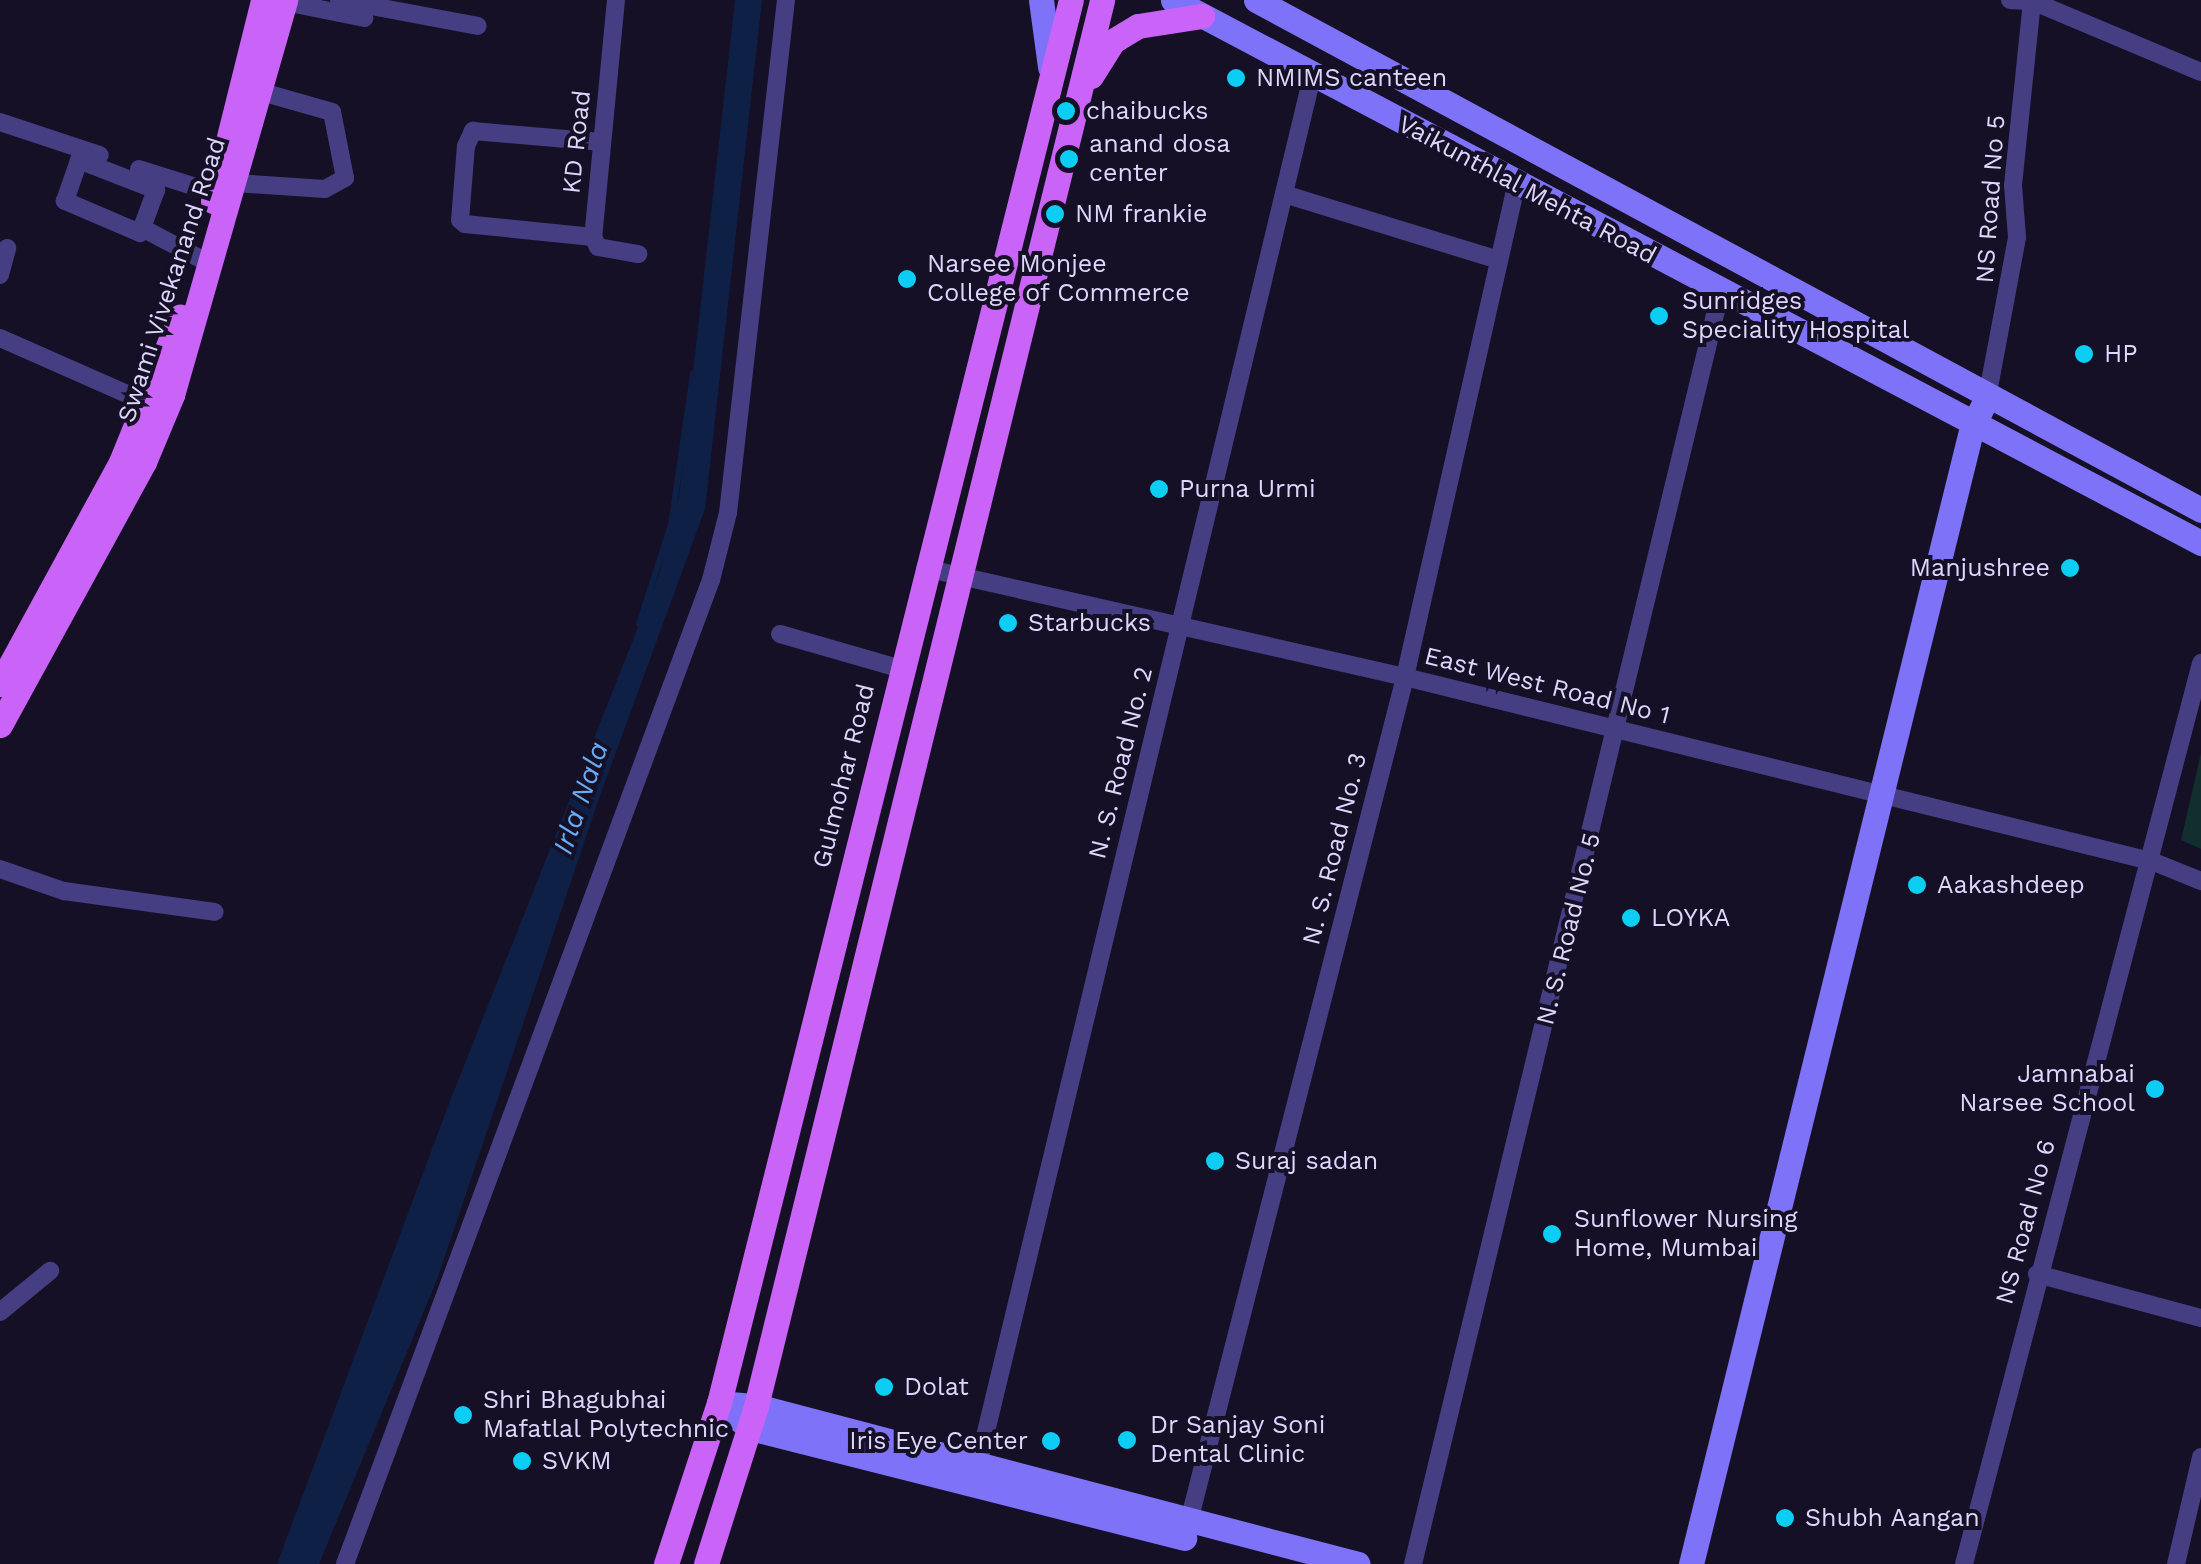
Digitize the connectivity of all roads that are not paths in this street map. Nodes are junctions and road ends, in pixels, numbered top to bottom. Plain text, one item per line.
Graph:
1 (339, 0) edge
2 (616, 0) edge
3 (786, 0) edge
4 (1042, 0) edge
5 (1071, 0) edge
6 (1102, 0) edge
7 (1173, 0) edge
8 (1256, 0) edge
9 (2010, 0) edge
10 (278, 1) edge
11 (2032, 1) edge
12 (1202, 16) junction
13 (364, 18) dead end
14 (478, 26) dead end
15 (2201, 72) edge
16 (1313, 73) junction
17 (1050, 82) junction
18 (1081, 91) junction
19 (262, 92) junction
20 (0, 122) edge
21 (602, 142) junction
22 (1516, 186) junction
23 (225, 188) junction
24 (1284, 194) junction
25 (144, 229) junction
26 (593, 237) junction
27 (7, 248) dead end
28 (638, 254) dead end
29 (199, 258) junction
30 (1500, 260) junction
31 (0, 275) edge
32 (1720, 294) junction
33 (0, 338) edge
34 (978, 361) junction
35 (1014, 370) junction
36 (1988, 398) junction
37 (145, 402) junction
38 (1972, 427) junction
39 (2201, 510) edge
40 (2201, 542) edge
41 (925, 568) junction
42 (965, 577) junction
43 (1181, 627) junction
44 (780, 634) dead end
45 (2201, 663) edge
46 (901, 669) junction
47 (1406, 677) junction
48 (0, 684) edge
49 (0, 725) edge
50 (1618, 730) junction
51 (1882, 795) junction
52 (2154, 862) junction
53 (0, 869) edge
54 (2201, 882) edge
55 (215, 912) dead end
56 (50, 1272) dead end
57 (2037, 1274) junction
58 (0, 1312) edge
59 (2201, 1318) edge
60 (719, 1404) junction
61 (753, 1417) junction
62 (2201, 1458) edge
63 (978, 1465) junction
64 (1188, 1521) junction
65 (345, 1564) edge
66 (666, 1564) edge
67 (706, 1564) edge
68 (1291, 1564) edge
69 (1358, 1564) edge
70 (1413, 1564) edge
71 (1692, 1564) edge
72 (1964, 1564) edge
73 (2176, 1564) edge

1 - 14 street
2 - 21 street, KD Road
3 - 65 street
4 - 17 street
5 - 17 main road, Gulmohar Road
6 - 18 main road
7 - 12 street, Vaikunthlal Mehta Road
8 - 36 street, Vaikunthlal Mehta Road
9 - 11 street
10 - 13 street
10 - 19 main road, Swami Vivekanand Road
10 - 23 main road, Swami Vivekanand Road
11 - 15 street
11 - 36 street, NS Road No 5
12 - 16 street, Vaikunthlal Mehta Road
12 - 18 main road
16 - 22 street, Vaikunthlal Mehta Road
16 - 24 street, N. S. Road No. 2
17 - 34 main road, Gulmohar Road
18 - 35 main road
19 - 23 main road, Swami Vivekanand Road
19 - 23 street
20 - 23 street
21 - 26 street, KD Road
21 - 26 street
22 - 30 street, N. S. Road No. 3
22 - 32 street, Vaikunthlal Mehta Road
23 - 29 main road, Swami Vivekanand Road
23 - 49 main road, Swami Vivekanand Road
24 - 30 street
24 - 43 street, N. S. Road No. 2
25 - 25 street
25 - 29 street
26 - 28 street
27 - 31 street
29 - 37 main road, Swami Vivekanand Road
30 - 47 street, N. S. Road No. 3
32 - 38 street, Vaikunthlal Mehta Road
32 - 50 street, N. S. Road No. 5
33 - 37 street
34 - 35 main road
34 - 41 main road, Gulmohar Road
35 - 42 main road
36 - 38 street
36 - 39 street, Vaikunthlal Mehta Road
37 - 48 main road, Swami Vivekanand Road
38 - 40 street, Vaikunthlal Mehta Road
38 - 51 street
41 - 42 street, East West Road No 1
41 - 46 main road, Gulmohar Road
42 - 43 street, East West Road No 1
42 - 61 main road
43 - 47 street, East West Road No 1
43 - 63 street, N. S. Road No. 2
44 - 46 street
45 - 52 street, NS Road No 6
46 - 60 main road, Gulmohar Road
47 - 50 street, East West Road No 1
47 - 64 street, N. S. Road No. 3
50 - 51 street, East West Road No 1
50 - 70 street, N. S. Road No. 5
51 - 52 street, East West Road No 1
51 - 71 street
52 - 54 street, East West Road No 1
52 - 57 street, NS Road No 6
53 - 55 street
56 - 58 street
57 - 59 street
57 - 72 street, NS Road No 6
60 - 61 street
60 - 66 main road, Gulmohar Road
61 - 63 street
61 - 67 main road
61 - 68 street
62 - 73 street
63 - 64 street
64 - 69 street

